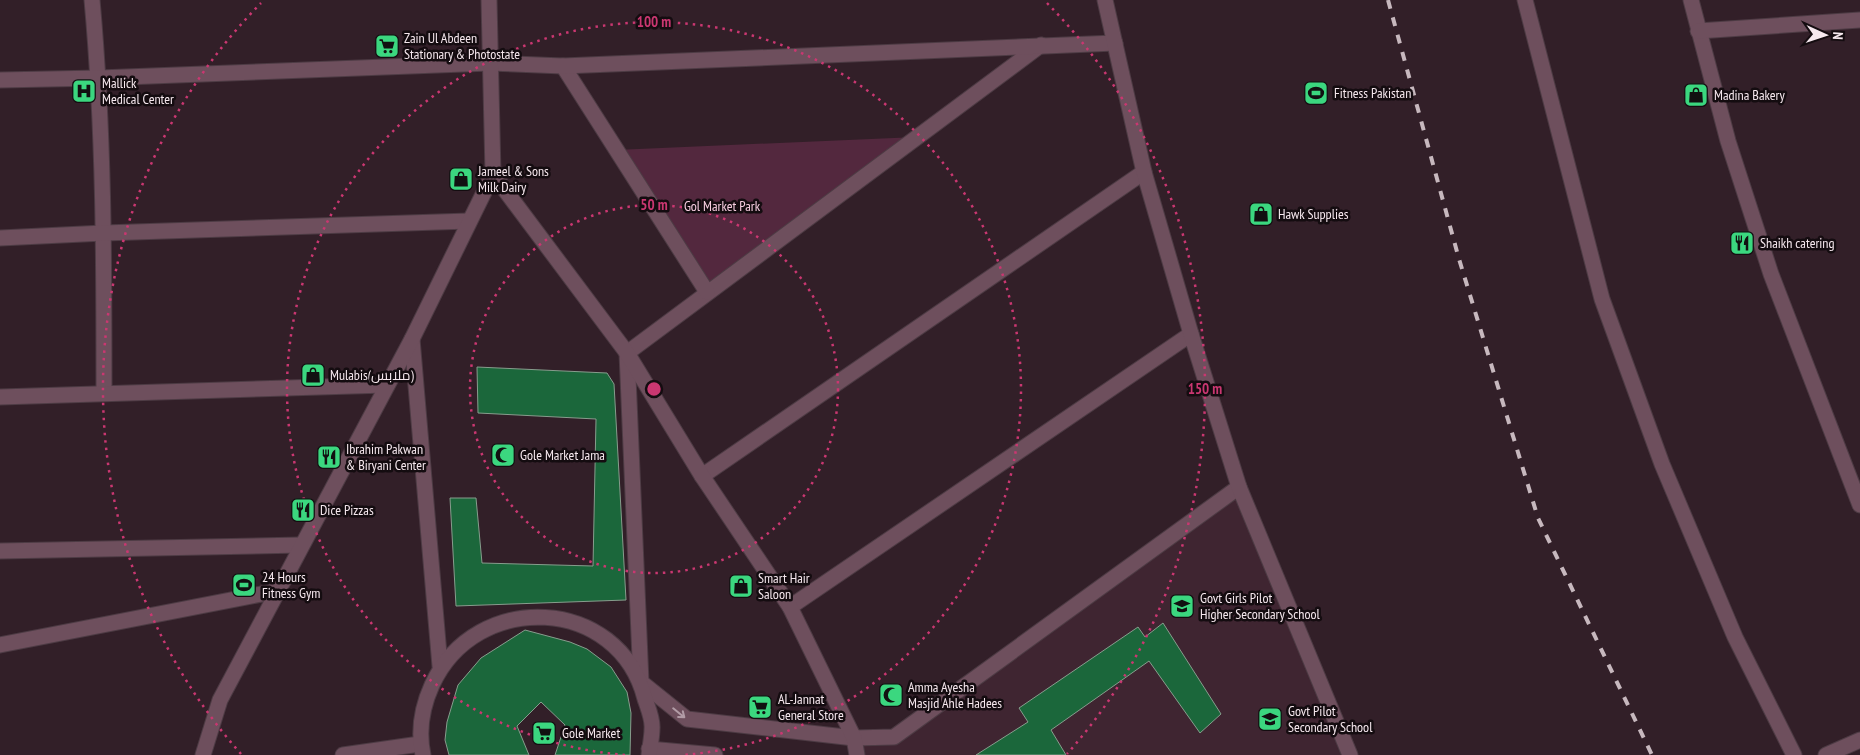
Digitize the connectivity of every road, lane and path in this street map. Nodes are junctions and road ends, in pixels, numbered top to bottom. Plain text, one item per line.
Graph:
1 (92, 0) edge
2 (488, 0) edge
3 (1105, 0) edge
4 (1525, 0) edge
5 (1691, 0) edge
6 (1860, 20) edge
7 (1698, 31) junction
8 (1115, 43) junction
9 (1041, 45) junction
10 (490, 63) junction
11 (563, 66) junction
12 (99, 78) junction
13 (0, 80) edge
14 (1144, 172) junction
15 (493, 174) junction
16 (469, 222) junction
17 (104, 233) junction
18 (0, 238) edge
19 (707, 292) junction
20 (1191, 334) junction
21 (412, 339) junction
22 (627, 353) junction
23 (386, 385) junction
24 (104, 393) junction
25 (0, 397) edge
26 (702, 476) junction
27 (1239, 487) junction
28 (1860, 504) edge
29 (301, 545) junction
30 (0, 552) edge
31 (277, 591) junction
32 (790, 607) junction
33 (0, 645) edge
34 (440, 666) junction
35 (641, 682) junction
36 (854, 738) junction
37 (1860, 740) edge
38 (421, 749) edge
39 (649, 752) edge
40 (362, 754) edge
41 (202, 755) edge
42 (343, 755) edge
43 (715, 755) edge
44 (857, 755) edge
45 (1350, 755) edge
46 (1794, 755) edge
47 (1826, 755) edge

1 - 12 street
2 - 10 street
3 - 8 street
4 - 46 street
5 - 7 street
6 - 7 street
7 - 28 street
8 - 9 street
8 - 14 street
9 - 11 street
9 - 19 street
10 - 11 street
10 - 12 street
10 - 15 street
11 - 19 street
12 - 13 street
12 - 17 street
14 - 20 street
14 - 26 street
15 - 16 street
15 - 22 street
16 - 17 street
16 - 21 street
17 - 18 street
17 - 24 street
19 - 22 street
20 - 27 street
20 - 32 street
21 - 23 street
21 - 34 street
22 - 26 street
22 - 35 street
23 - 24 street
23 - 29 street
24 - 25 street
26 - 32 street
27 - 36 street
27 - 45 street
29 - 30 street
29 - 31 street
31 - 33 street
31 - 41 street
32 - 36 street
34 - 35 street
34 - 38 street
35 -> 36 street
35 - 39 street
36 - 44 street
37 - 47 street
38 - 40 street
39 - 43 street
40 - 42 street

